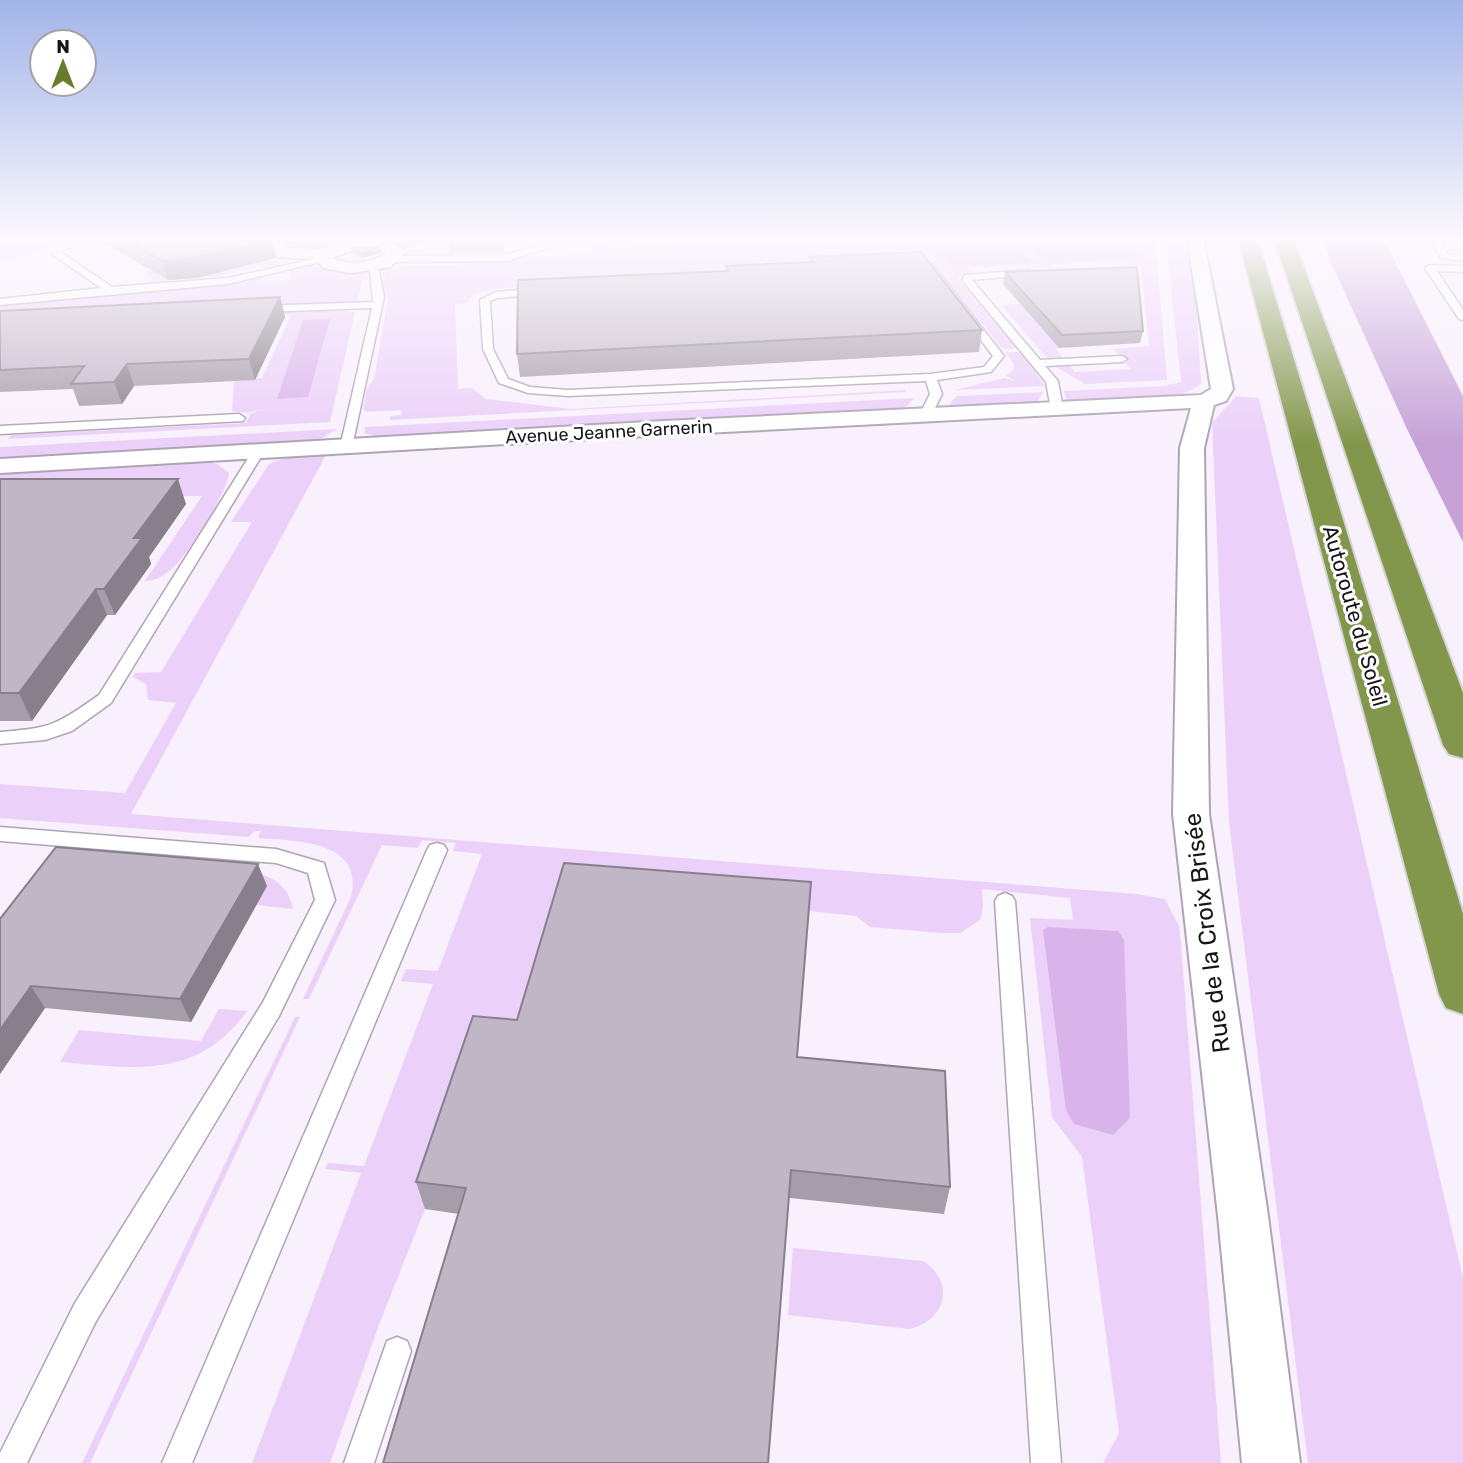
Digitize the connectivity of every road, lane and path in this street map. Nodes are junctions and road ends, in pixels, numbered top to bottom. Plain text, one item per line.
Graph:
1 (344, 306) edge
2 (377, 306) edge
3 (485, 306) edge
4 (960, 306) edge
5 (989, 306) edge
6 (1207, 306) edge
7 (1266, 306) edge
8 (1307, 306) edge
9 (247, 310) edge
10 (1122, 359) dead end
11 (1037, 363) junction
12 (930, 377) junction
13 (1211, 399) junction
14 (1057, 408) junction
15 (926, 415) junction
16 (239, 418) dead end
17 (0, 430) edge
18 (346, 447) junction
19 (258, 452) junction
20 (0, 466) edge
21 (0, 738) edge
22 (1463, 745) edge
23 (0, 834) edge
24 (437, 849) dead end
25 (1004, 901) dead end
26 (1463, 994) edge
27 (397, 1351) dead end
28 (10, 1463) edge
29 (177, 1463) edge
30 (359, 1463) edge
31 (1046, 1463) edge
32 (1270, 1463) edge

1 - 9 lane
2 - 18 lane
3 - 12 lane
4 - 12 lane
5 - 11 lane
6 - 13 street, Rue de la Croix Brisée
7 - 26 highway, Autoroute du Soleil
8 - 22 highway
10 - 11 lane
11 - 14 lane
12 - 15 lane
13 - 14 street, Avenue Jeanne Garnerin
13 - 32 street, Rue de la Croix Brisée
14 - 15 street, Avenue Jeanne Garnerin
15 - 18 street, Avenue Jeanne Garnerin
16 - 17 lane
18 - 19 street, Avenue Jeanne Garnerin
19 - 20 street, Avenue Jeanne Garnerin
19 - 21 lane
23 - 28 lane
24 - 29 lane
25 - 31 lane
27 - 30 lane

